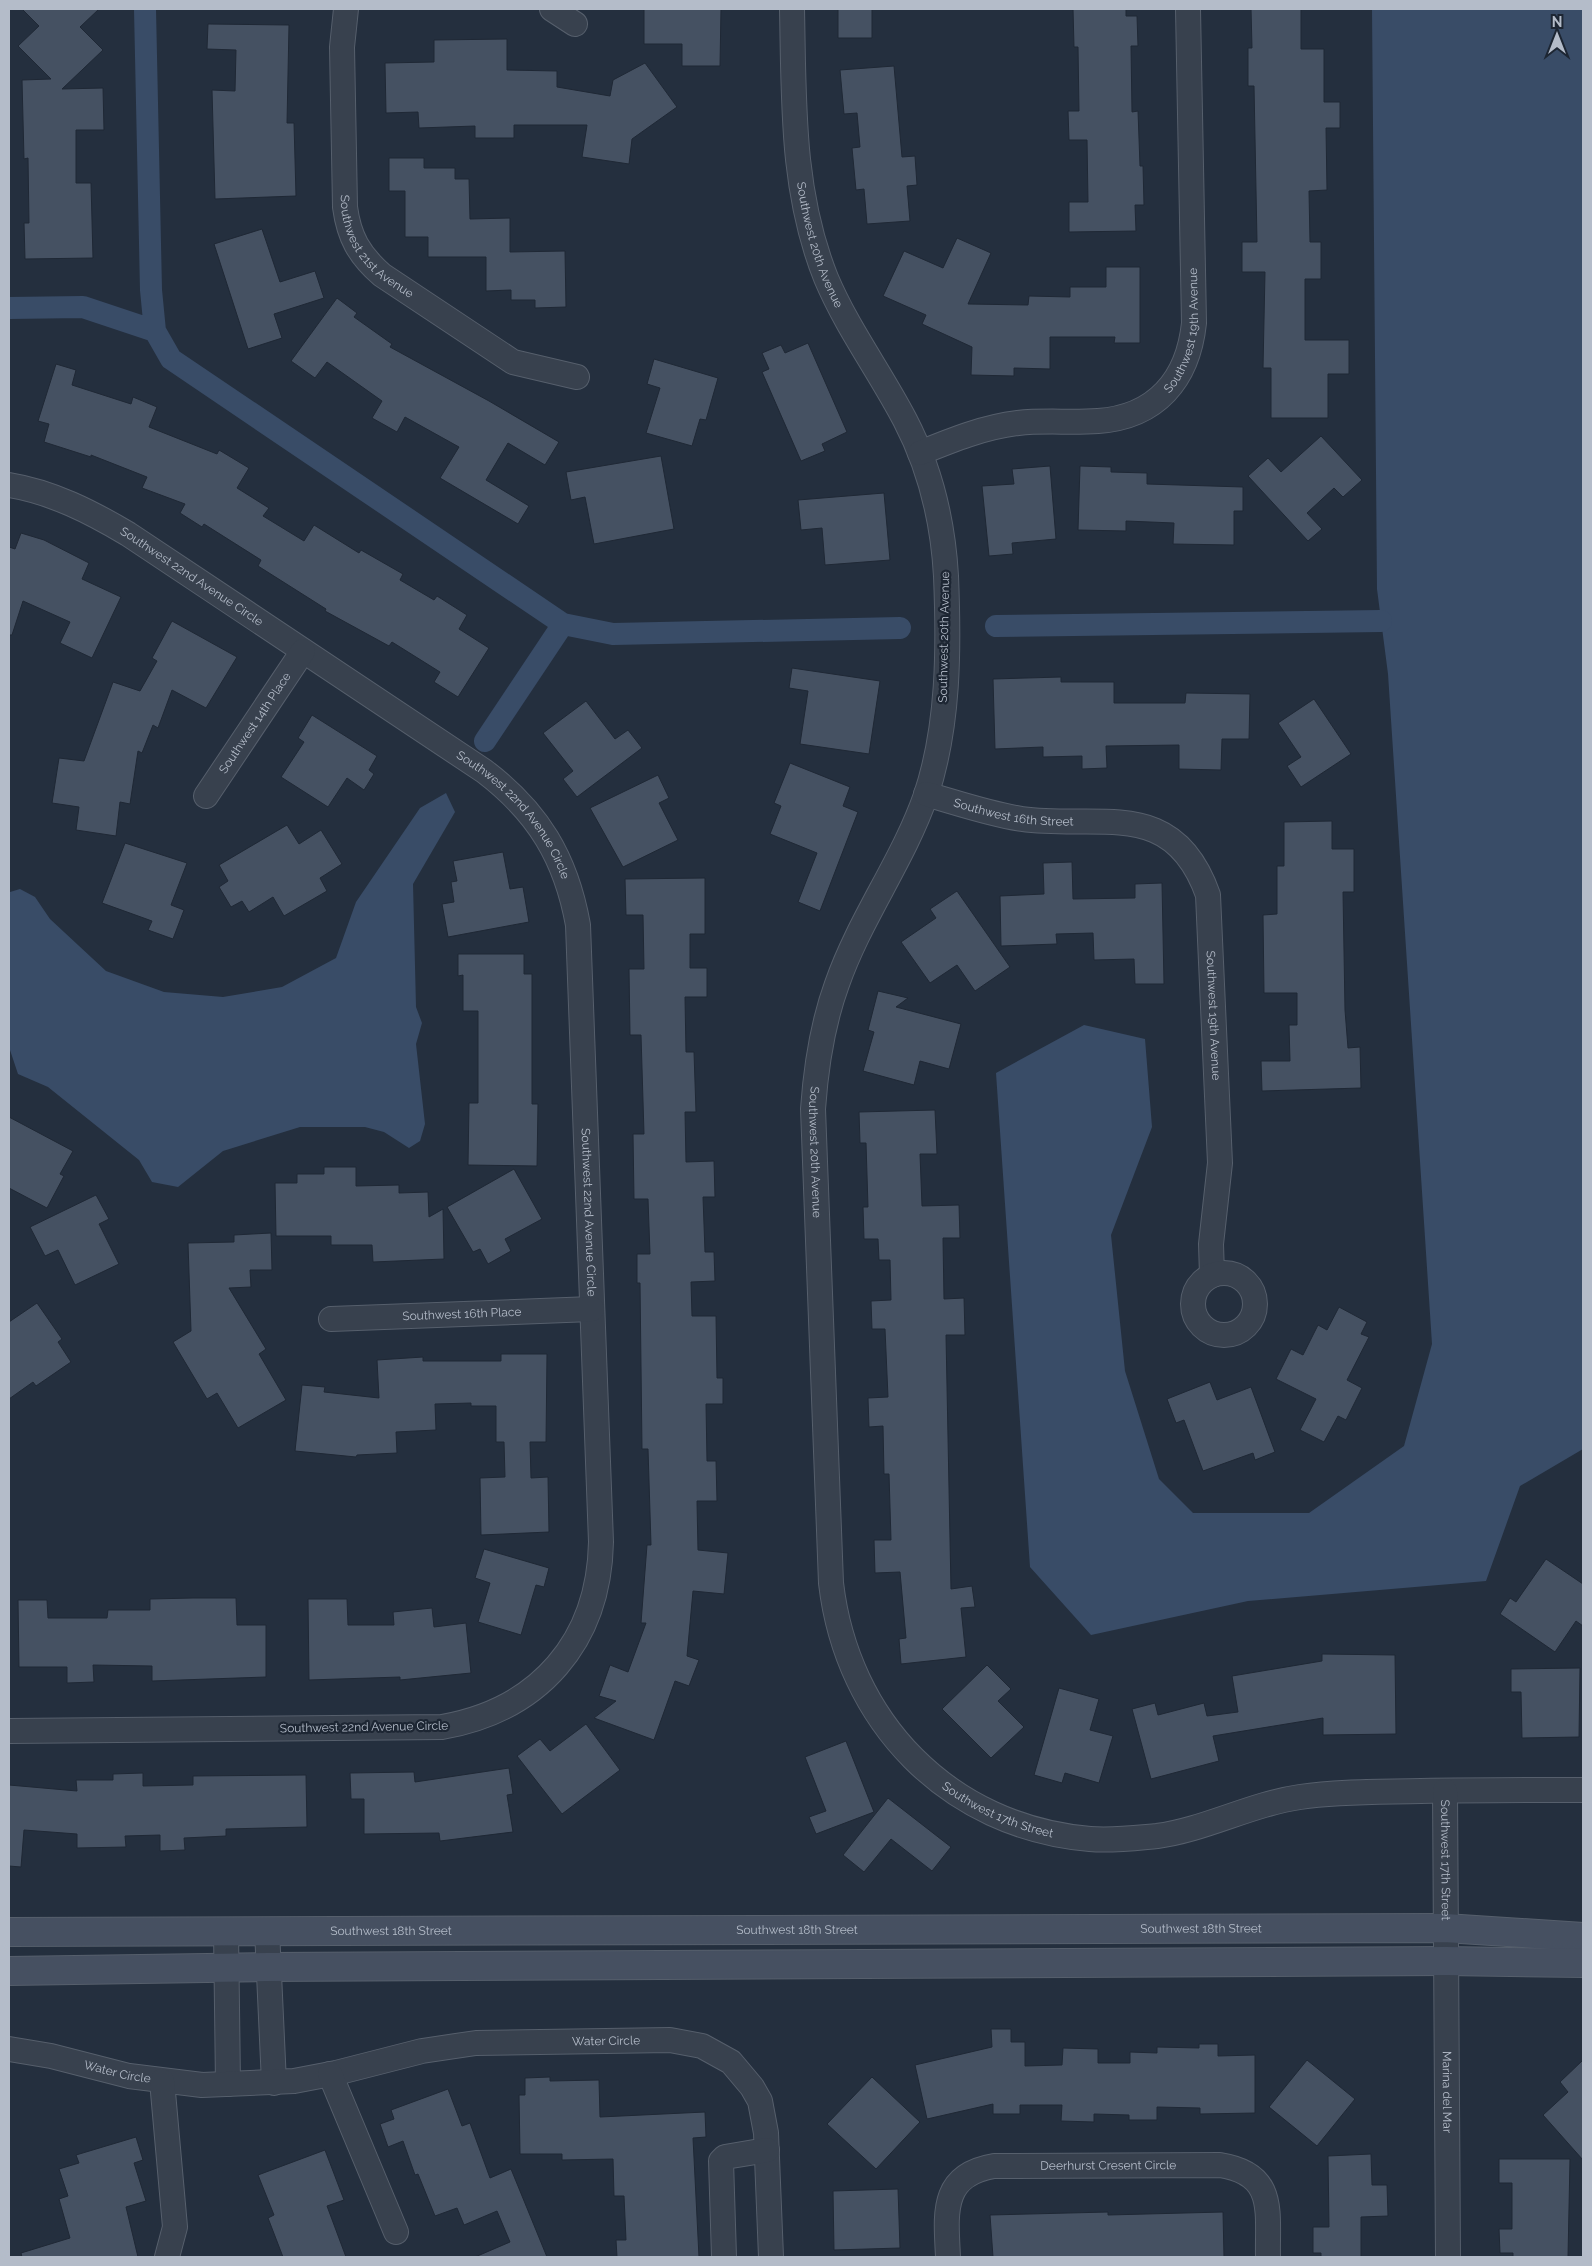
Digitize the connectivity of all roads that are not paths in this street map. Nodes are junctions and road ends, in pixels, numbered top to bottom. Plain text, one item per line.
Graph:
1 (346, 9) edge
2 (552, 9) edge
3 (792, 9) edge
4 (1188, 9) edge
5 (575, 24) dead end
6 (577, 377) dead end
7 (920, 453) junction
8 (9, 485) edge
9 (303, 651) junction
10 (926, 794) junction
11 (206, 796) dead end
12 (1103, 821) joint
13 (1212, 1275) dead end
14 (592, 1309) junction
15 (331, 1319) dead end
16 (824, 1421) joint
17 (9, 1731) edge
18 (1583, 1790) edge
19 (1445, 1791) junction
20 (1445, 1928) junction
21 (267, 1930) junction
22 (226, 1931) junction
23 (9, 1932) edge
24 (1583, 1937) edge
25 (1446, 1962) junction
26 (1583, 1963) edge
27 (268, 1967) junction
28 (226, 1968) junction
29 (9, 1971) edge
30 (9, 2049) edge
31 (330, 2074) junction
32 (162, 2081) junction
33 (274, 2083) junction
34 (228, 2084) junction
35 (767, 2150) junction
36 (396, 2232) dead end
37 (167, 2257) edge
38 (724, 2257) edge
39 (771, 2257) edge
40 (948, 2257) edge
41 (1268, 2257) edge
42 (1448, 2257) edge

1 - 6 street, Southwest 21st Avenue
2 - 5 street
3 - 7 street, Southwest 20th Avenue
4 - 7 street, Southwest 19th Avenue
7 - 10 street, Southwest 20th Avenue
8 - 9 street, Southwest 22nd Avenue Circle
9 - 11 street, Southwest 14th Place
9 - 14 street, Southwest 22nd Avenue Circle
10 - 12 street, Southwest 16th Street
10 - 16 street, Southwest 20th Avenue
12 - 13 street, Southwest 19th Avenue
14 - 15 street, Southwest 16th Place
14 - 17 street, Southwest 22nd Avenue Circle
16 - 19 street, Southwest 17th Street
18 - 19 street, Southwest 17th Street
19 - 20 street, Southwest 17th Street
20 - 21 main road, Southwest 18th Street
20 - 24 main road, Southwest 18th Street
20 - 25 street, Marina del Mar
21 - 22 main road, Southwest 18th Street
21 - 27 street
22 - 23 main road, Southwest 18th Street
22 - 28 street
25 - 26 main road
25 - 27 main road
25 - 42 street, Marina del Mar
27 - 28 main road
27 - 33 street
28 - 29 main road
28 - 34 street
30 - 32 street, Water Circle
31 - 33 street, Water Circle
31 - 35 street, Water Circle
31 - 36 street
32 - 34 street, Water Circle
32 - 37 street
33 - 34 street, Water Circle
35 - 38 street
35 - 39 street, Water Circle
40 - 41 street, Deerhurst Cresent Circle

